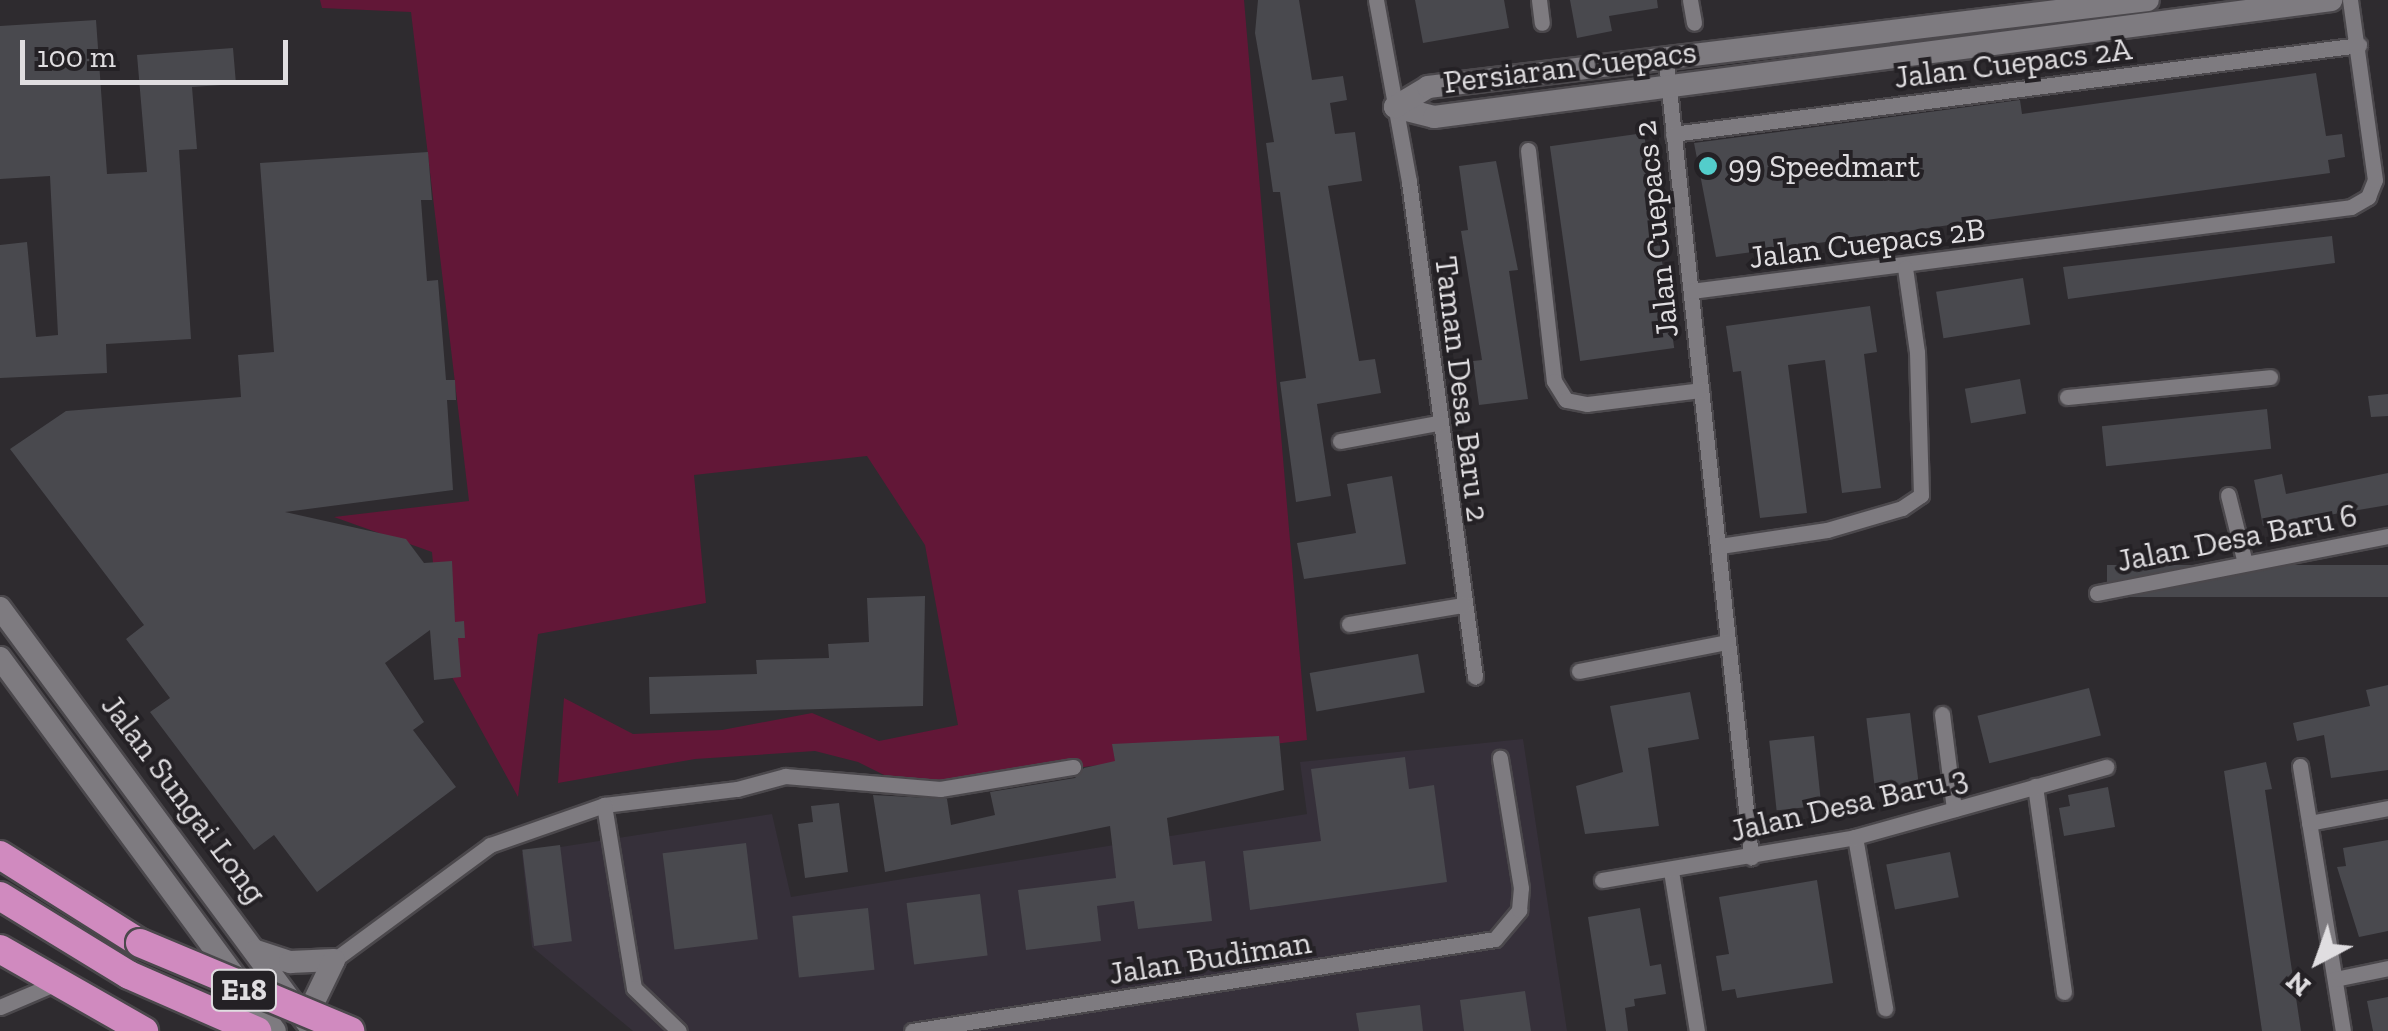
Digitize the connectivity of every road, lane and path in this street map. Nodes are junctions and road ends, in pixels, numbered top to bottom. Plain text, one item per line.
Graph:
1 (1376, 0) edge
2 (1539, 0) edge
3 (1690, 0) edge
4 (2148, 0) edge
5 (2332, 0) edge
6 (2350, 0) edge
7 (1985, 11) edge
8 (1542, 22) dead end
9 (1694, 23) dead end
10 (2359, 45) junction
11 (1990, 46) junction
12 (1666, 61) junction
13 (1669, 88) junction
14 (1395, 107) junction
15 (1673, 134) junction
16 (1528, 150) dead end
17 (1905, 268) junction
18 (1691, 291) junction
19 (2270, 377) dead end
20 (1701, 390) junction
21 (2068, 397) dead end
22 (1437, 423) junction
23 (1340, 441) dead end
24 (2228, 495) dead end
25 (2388, 536) edge
26 (1720, 546) junction
27 (2245, 563) junction
28 (2097, 593) dead end
29 (1463, 606) junction
30 (0, 608) edge
31 (1348, 624) dead end
32 (1727, 642) junction
33 (0, 658) edge
34 (1578, 671) dead end
35 (1475, 678) dead end
36 (1942, 714) dead end
37 (1500, 758) dead end
38 (2300, 766) dead end
39 (1073, 767) dead end
40 (2106, 768) dead end
41 (2034, 786) junction
42 (604, 806) junction
43 (2388, 808) edge
44 (1954, 809) junction
45 (2309, 823) junction
46 (1855, 837) junction
47 (0, 855) edge
48 (1750, 857) junction
49 (1670, 871) junction
50 (1602, 880) dead end
51 (0, 896) edge
52 (0, 950) edge
53 (256, 951) junction
54 (334, 960) junction
55 (2388, 968) edge
56 (2336, 979) junction
57 (54, 984) junction
58 (2064, 992) dead end
59 (0, 1007) edge
60 (1885, 1008) dead end
61 (310, 1025) edge
62 (144, 1031) edge
63 (257, 1031) edge
64 (276, 1031) edge
65 (350, 1031) edge
66 (679, 1031) edge
67 (912, 1031) edge
68 (1697, 1031) edge
69 (2343, 1031) edge

1 - 14 street, Taman Desa Baru 2
2 - 8 street
3 - 9 street
4 - 7 street, Persiaran Cuepacs
5 - 11 street, Persiaran Cuepacs
6 - 10 street
7 - 11 street
7 - 12 street, Persiaran Cuepacs
10 - 15 street, Jalan Cuepacs 2A
10 - 17 street, Jalan Cuepacs 2B
11 - 13 street, Persiaran Cuepacs
12 - 13 street, Jalan Cuepacs 2
12 - 14 street, Persiaran Cuepacs
13 - 14 street, Persiaran Cuepacs
13 - 15 street, Jalan Cuepacs 2
14 - 22 street, Taman Desa Baru 2
15 - 18 street, Jalan Cuepacs 2
16 - 20 street
17 - 18 street, Jalan Cuepacs 2B
17 - 26 street
18 - 20 street, Jalan Cuepacs 2
19 - 21 street
20 - 26 street, Jalan Cuepacs 2
22 - 23 street
22 - 29 street, Taman Desa Baru 2
24 - 27 street
25 - 27 street, Jalan Desa Baru 6
26 - 32 street, Jalan Cuepacs 2
27 - 28 street, Jalan Desa Baru 6
29 - 31 street
29 - 35 street, Taman Desa Baru 2
30 - 53 street, Jalan Sungai Long
32 - 34 street
32 - 48 street, Jalan Cuepacs 2
33 - 64 street, Jalan Sungai Long
36 - 44 street
37 - 67 street, Jalan Budiman
38 - 45 street
39 - 42 street
40 - 41 street, Jalan Desa Baru 3
41 - 44 street, Jalan Desa Baru 3
41 - 58 street
42 - 54 street
42 - 66 street
43 - 45 street
44 - 46 street, Jalan Desa Baru 3
45 - 56 street
46 - 48 street, Jalan Desa Baru 3
46 - 60 street
47 - 65 highway, E18, bridge
48 - 49 street, Jalan Desa Baru 3
49 - 50 street, Jalan Desa Baru 3
49 - 68 street
51 - 63 highway, E18
52 - 57 highway
53 - 54 street
53 - 61 street, Jalan Sungai Long
54 - 61 street
55 - 56 street
56 - 69 street
57 - 59 street
57 - 62 highway

